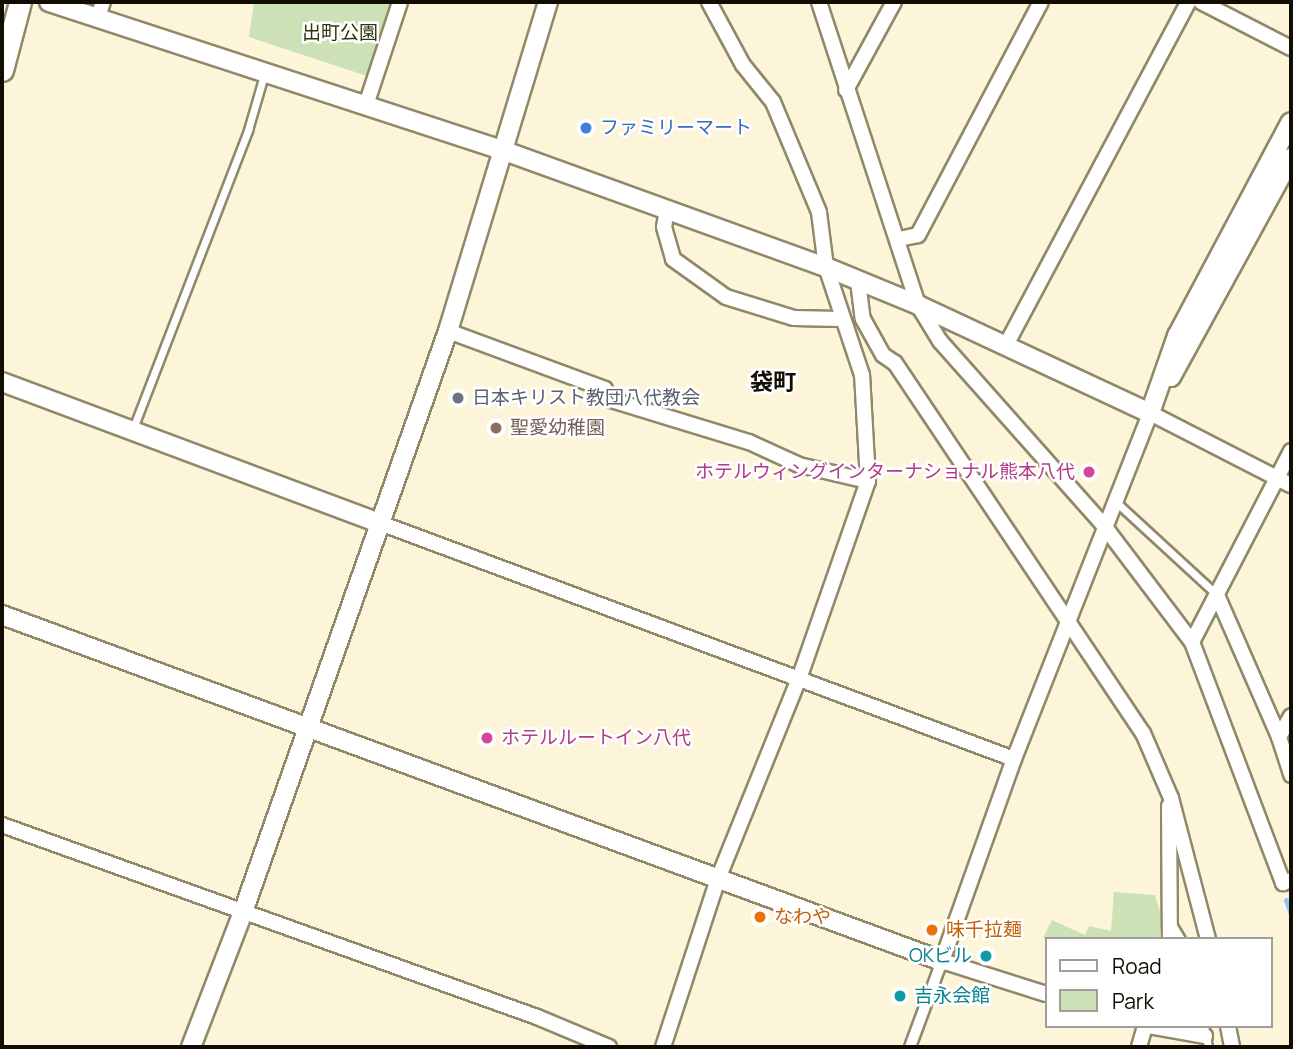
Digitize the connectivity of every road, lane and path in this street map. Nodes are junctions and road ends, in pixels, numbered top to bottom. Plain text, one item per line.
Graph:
1 (19, 2) edge
2 (49, 2) edge
3 (400, 2) edge
4 (548, 2) edge
5 (709, 2) edge
6 (819, 2) edge
7 (894, 2) edge
8 (1041, 2) edge
9 (1188, 2) edge
10 (1201, 2) edge
11 (101, 9) edge
12 (3, 37) edge
13 (1291, 48) edge
14 (2, 70) edge
15 (264, 75) junction
16 (846, 90) junction
17 (366, 105) junction
18 (1288, 135) edge
19 (502, 150) junction
20 (1291, 158) edge
21 (667, 210) junction
22 (899, 239) junction
23 (825, 267) junction
24 (858, 281) junction
25 (918, 305) junction
26 (840, 318) junction
27 (447, 331) junction
28 (1006, 345) junction
29 (2, 382) edge
30 (1150, 413) junction
31 (132, 432) junction
32 (1291, 451) edge
33 (1277, 477) junction
34 (868, 481) junction
35 (1291, 485) edge
36 (1116, 502) junction
37 (380, 523) junction
38 (1105, 527) junction
39 (1217, 595) junction
40 (2, 615) edge
41 (1068, 621) junction
42 (1192, 642) junction
43 (799, 679) junction
44 (1291, 716) edge
45 (309, 725) junction
46 (1279, 737) junction
47 (1014, 759) junction
48 (1291, 775) edge
49 (1171, 798) junction
50 (2, 825) edge
51 (718, 879) junction
52 (1291, 880) edge
53 (243, 912) junction
54 (1171, 931) edge
55 (1207, 937) edge
56 (942, 961) junction
57 (1044, 993) edge
58 (1146, 1028) edge
59 (1159, 1028) edge
60 (1228, 1028) edge
61 (1206, 1036) edge
62 (191, 1047) edge
63 (609, 1047) edge
64 (663, 1047) edge
65 (910, 1047) edge
66 (1139, 1047) edge
67 (1232, 1047) edge

1 - 12 main road
1 - 14 main road
2 - 11 street
3 - 17 street
4 - 19 street
5 - 23 street
6 - 16 street
7 - 16 street
8 - 22 street
9 - 28 street
10 - 13 street
11 - 15 street
15 - 17 street
15 - 31 lane
16 - 22 street
17 - 19 street
18 - 30 street
19 - 21 street
19 - 27 street
20 - 30 street
21 - 23 street
21 - 26 street
22 - 25 street
23 - 24 street
23 - 26 street
24 - 25 street
24 - 41 street
25 - 28 street
25 - 38 street
26 - 34 street
27 - 34 street
27 - 37 street
28 - 30 street
29 - 31 street
30 - 33 street
30 - 36 street
31 - 37 street
32 - 33 street
33 - 35 street
33 - 39 street
34 - 43 street
36 - 38 street
36 - 39 lane
37 - 43 street
37 - 45 street
38 - 41 street
38 - 42 street
39 - 42 street
39 - 46 street
40 - 45 street
41 - 47 street
41 - 49 street
42 - 52 street
43 - 47 street
43 - 51 street
44 - 46 street
45 - 51 street
45 - 53 street
46 - 48 street
47 - 56 street
49 - 54 street
49 - 55 street
50 - 53 street
51 - 56 street
51 - 64 street
53 - 62 street
53 - 63 street
56 - 57 street
56 - 65 street
58 - 66 street
59 - 61 street
60 - 67 street

